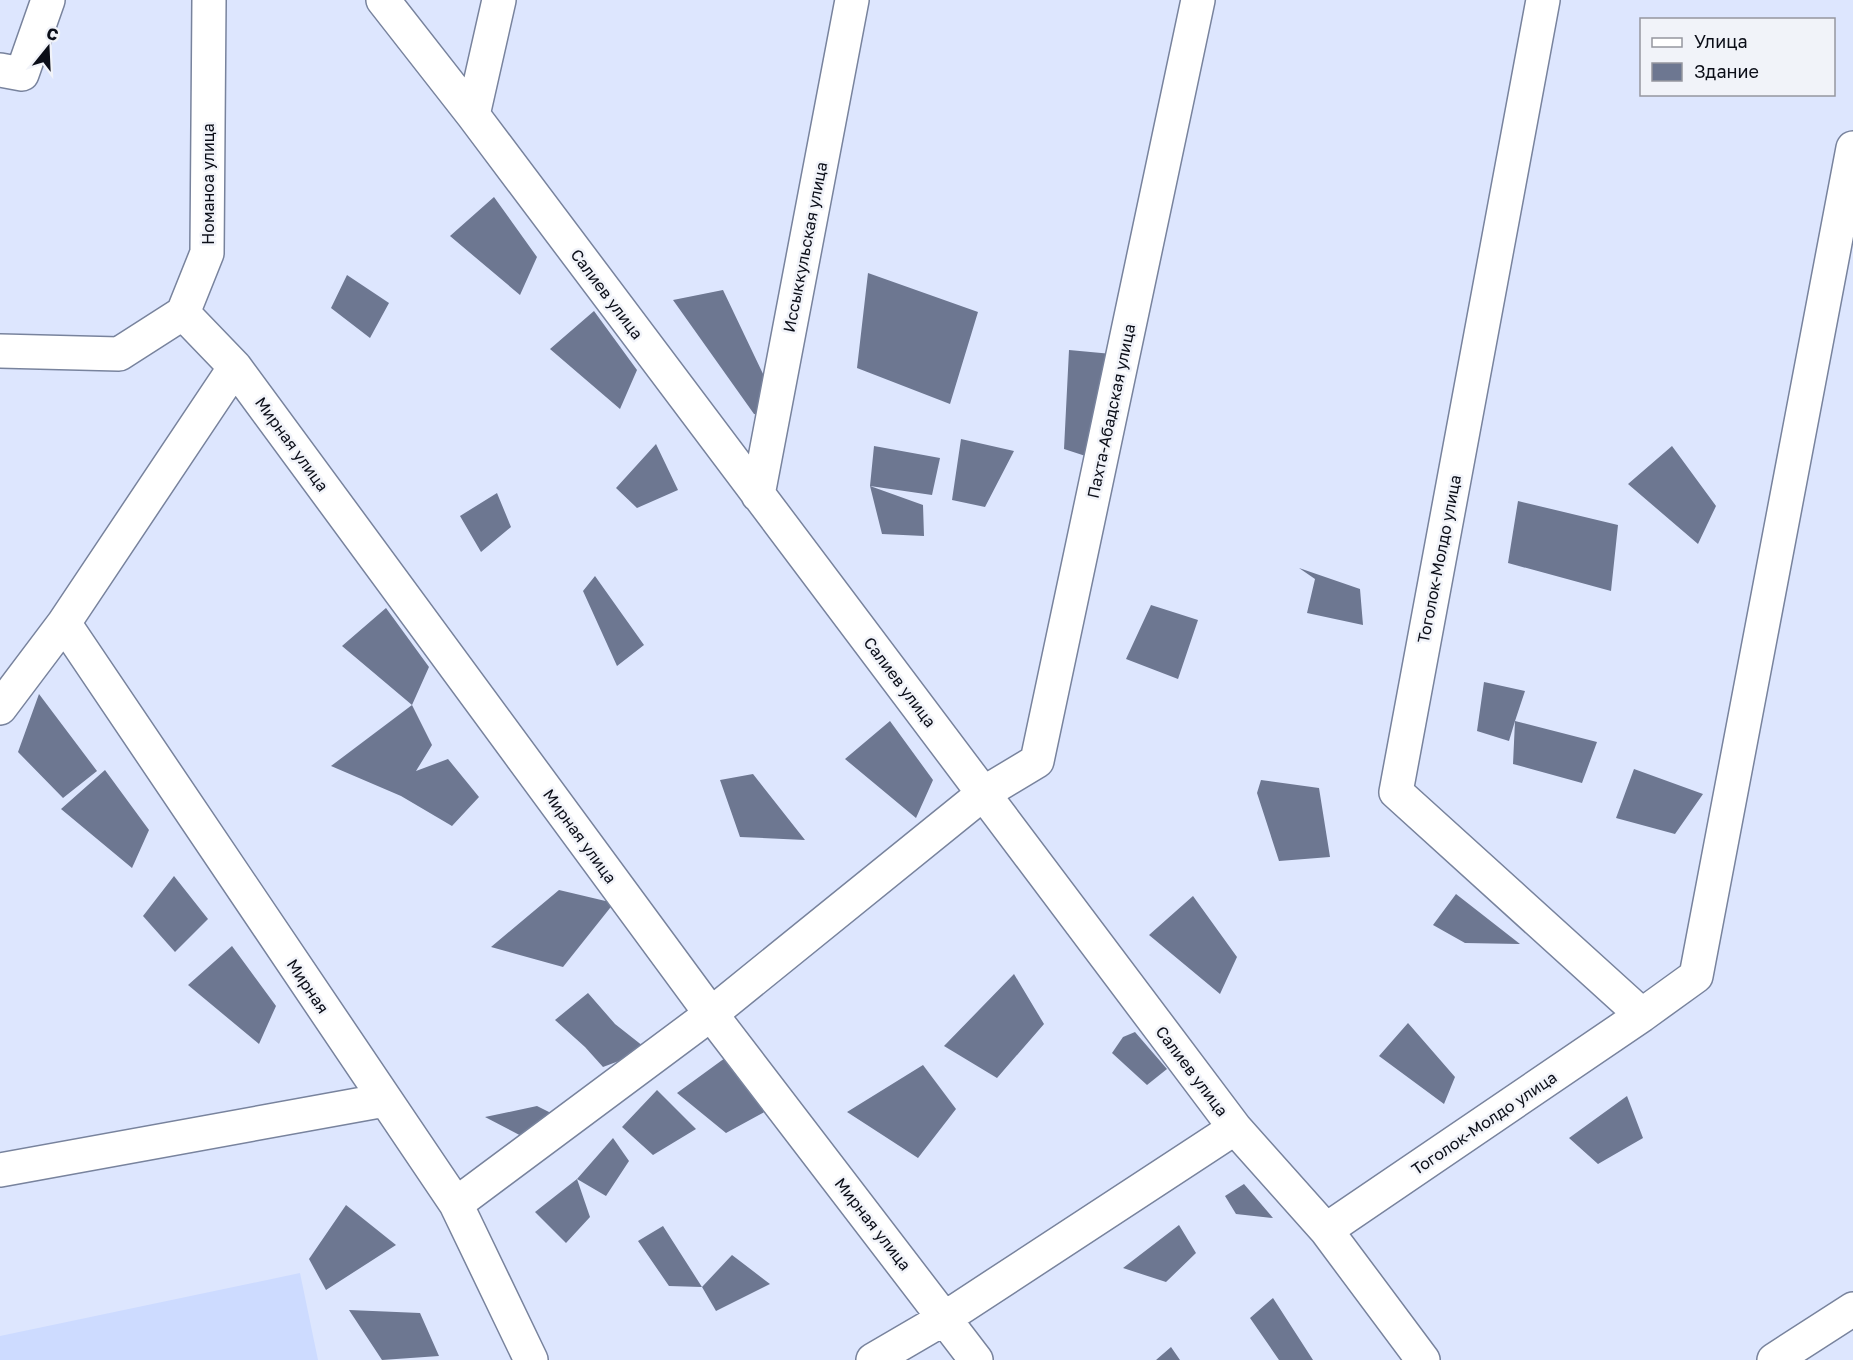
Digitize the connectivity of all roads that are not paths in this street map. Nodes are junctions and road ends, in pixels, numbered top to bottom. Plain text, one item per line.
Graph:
1 (48, 0) edge
2 (209, 0) edge
3 (383, 0) edge
4 (499, 0) edge
5 (852, 0) edge
6 (1198, 0) edge
7 (1543, 0) edge
8 (0, 70) edge
9 (473, 115) junction
10 (1853, 148) edge
11 (183, 313) junction
12 (0, 351) edge
13 (236, 367) junction
14 (758, 495) junction
15 (64, 623) junction
16 (0, 708) edge
17 (984, 792) junction
18 (711, 1014) junction
19 (1642, 1015) junction
20 (385, 1100) junction
21 (1235, 1128) junction
22 (0, 1170) edge
23 (456, 1204) junction
24 (1326, 1230) junction
25 (1853, 1309) edge
26 (945, 1318) junction
27 (531, 1360) edge
28 (873, 1360) edge
29 (976, 1360) edge
30 (1423, 1360) edge
31 (1773, 1360) edge

1 - 8 street
2 - 11 street, Номаноа улица
3 - 9 street, Салиев улица
4 - 9 street
5 - 14 street, Иссыккульская улица
6 - 17 street, Пахта-Абадская улица
7 - 19 street, Тоголок-Молдо улица
9 - 14 street, Салиев улица
10 - 19 street, Тоголок-Молдо улица
11 - 12 street
11 - 13 street, Мирная улица
13 - 15 street
13 - 18 street, Мирная улица
14 - 17 street, Салиев улица
15 - 16 street
15 - 20 street, Мирная
17 - 18 street, Пахта-Абадская улица
17 - 21 street, Салиев улица
18 - 23 street, Пахта-Абадская улица
18 - 26 street, Мирная улица
19 - 24 street, Тоголок-Молдо улица
20 - 22 street
20 - 23 street, Мирная
21 - 24 street, Салиев улица
21 - 26 street
23 - 27 street, Мирная
24 - 30 street, Салиев улица
25 - 31 street
26 - 28 street
26 - 29 street, Мирная улица

